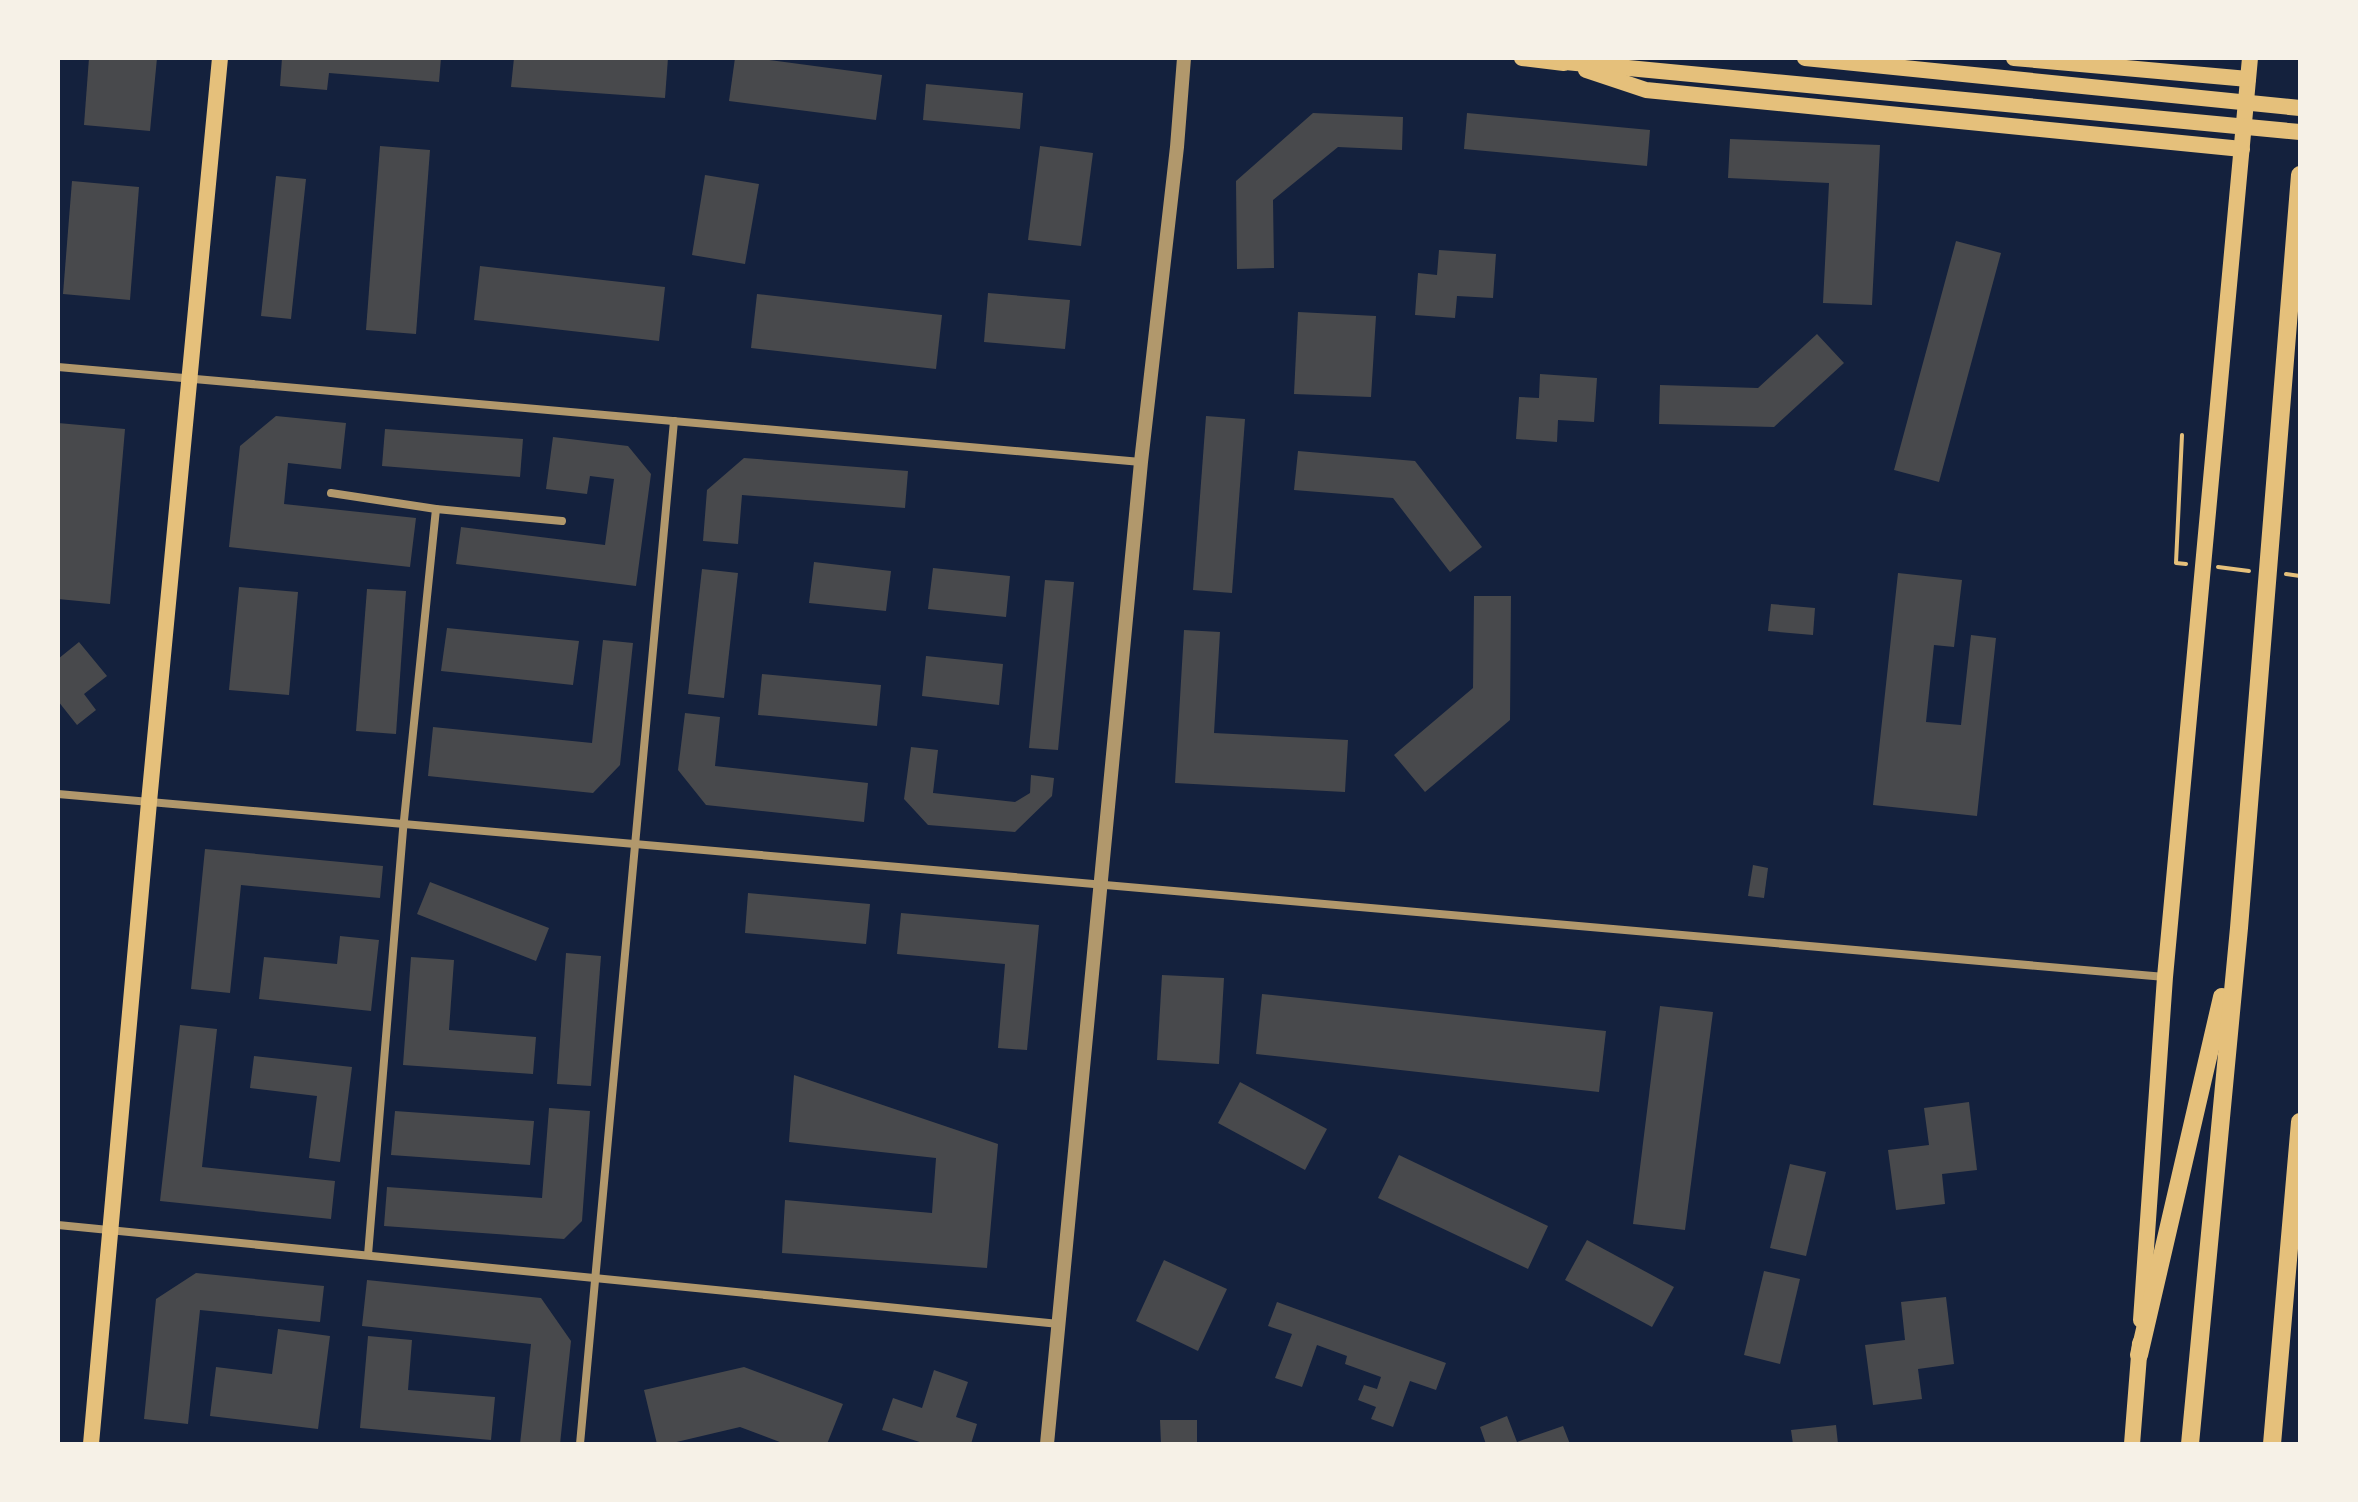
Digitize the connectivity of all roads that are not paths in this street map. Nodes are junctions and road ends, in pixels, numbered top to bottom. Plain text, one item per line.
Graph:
1 (220, 58) edge
2 (1184, 58) edge
3 (1522, 58) edge
4 (1805, 58) edge
5 (2014, 58) edge
6 (2250, 58) edge
7 (1555, 61) junction
8 (2248, 79) junction
9 (2300, 108) edge
10 (2300, 132) edge
11 (2242, 149) junction
12 (2300, 175) edge
13 (58, 367) edge
14 (190, 378) junction
15 (674, 421) junction
16 (1141, 462) junction
17 (331, 493) dead end
18 (436, 509) junction
19 (562, 521) dead end
20 (58, 794) edge
21 (149, 802) junction
22 (404, 824) junction
23 (635, 844) junction
24 (1100, 885) junction
25 (2239, 928) junction
26 (2165, 977) junction
27 (2300, 1122) edge
28 (58, 1225) edge
29 (111, 1230) junction
30 (368, 1255) junction
31 (595, 1278) junction
32 (1059, 1324) junction
33 (2139, 1355) junction
34 (91, 1444) edge
35 (580, 1444) edge
36 (1047, 1444) edge
37 (2132, 1444) edge
38 (2190, 1444) edge
39 (2272, 1444) edge

1 - 14 main road
2 - 16 street
3 - 7 main road
4 - 9 main road
5 - 8 main road
6 - 8 main road
7 - 10 main road
7 - 11 main road
8 - 11 main road
11 - 26 main road
12 - 25 highway
13 - 14 street
14 - 15 street
14 - 21 main road
15 - 16 street
15 - 23 street
16 - 24 street
17 - 18 street
18 - 19 street
18 - 22 street
20 - 21 street
21 - 22 street
21 - 29 main road
22 - 23 street
22 - 30 street
23 - 24 street
23 - 31 street
24 - 26 street
24 - 32 street
25 - 33 highway
25 - 38 highway
26 - 33 main road
27 - 39 highway
28 - 29 street
29 - 30 street
29 - 34 main road
30 - 31 street
31 - 32 street
31 - 35 street
32 - 36 street
33 - 37 main road

